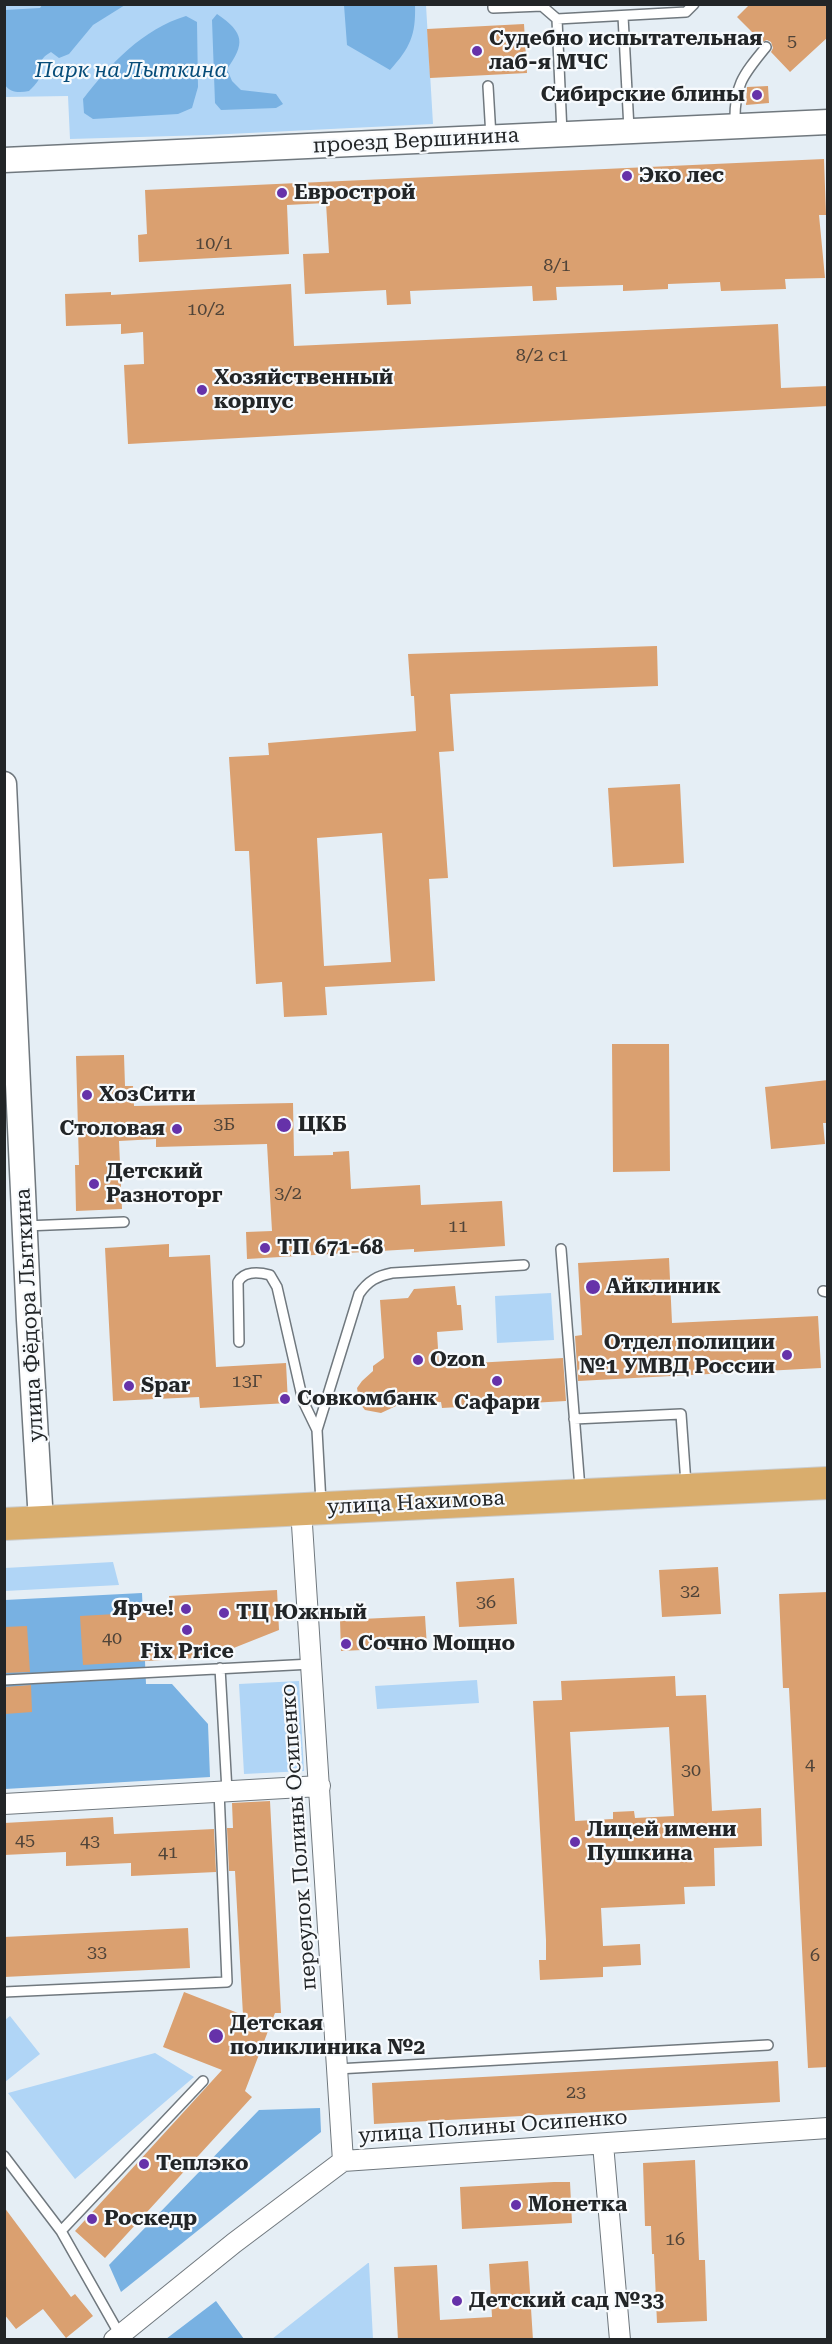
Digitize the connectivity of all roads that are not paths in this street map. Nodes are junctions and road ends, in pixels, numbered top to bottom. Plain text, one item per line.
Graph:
1 (493, 4) edge
2 (694, 4) edge
3 (623, 16) junction
4 (557, 19) junction
5 (766, 47) dead end
6 (488, 86) dead end
7 (828, 122) edge
8 (735, 127) junction
9 (629, 132) junction
10 (562, 135) junction
11 (491, 138) junction
12 (4, 160) edge
13 (4, 784) edge
14 (124, 1222) dead end
15 (25, 1226) junction
16 (561, 1250) dead end
17 (524, 1265) dead end
18 (239, 1342) dead end
19 (574, 1419) junction
20 (317, 1430) junction
21 (828, 1482) edge
22 (687, 1490) junction
23 (580, 1495) junction
24 (311, 1508) junction
25 (41, 1522) junction
26 (4, 1524) edge
27 (312, 1664) junction
28 (220, 1668) junction
29 (4, 1680) edge
30 (320, 1786) junction
31 (223, 1791) junction
32 (4, 1804) edge
33 (4, 1992) edge
34 (768, 2045) dead end
35 (337, 2069) junction
36 (203, 2081) dead end
37 (828, 2128) edge
38 (603, 2144) junction
39 (4, 2156) edge
40 (343, 2162) junction
41 (61, 2231) junction
42 (117, 2337) edge
43 (620, 2340) edge

1 - 4 lane
2 - 3 lane
3 - 4 lane
3 - 9 lane
4 - 10 lane
5 - 8 lane
6 - 11 lane
7 - 8 street, проезд Вершинина
8 - 9 street, проезд Вершинина
9 - 10 street, проезд Вершинина
10 - 11 street, проезд Вершинина
11 - 12 street, проезд Вершинина
13 - 15 street, улица Фёдора Лыткина
14 - 15 lane
15 - 25 street, улица Фёдора Лыткина
16 - 19 lane
17 - 20 lane
18 - 20 lane
19 - 22 lane
19 - 23 lane
20 - 24 lane
21 - 22 main road, улица Нахимова
22 - 23 main road, улица Нахимова
23 - 24 main road, улица Нахимова
24 - 25 main road, улица Нахимова
24 - 27 street, переулок Полины Осипенко
25 - 26 main road, улица Нахимова
27 - 28 lane
27 - 30 street, переулок Полины Осипенко
28 - 29 lane
28 - 31 lane
30 - 31 street
30 - 35 street, переулок Полины Осипенко
31 - 32 street
31 - 33 lane
34 - 35 lane
35 - 40 street, переулок Полины Осипенко
36 - 41 lane
37 - 38 street, улица Полины Осипенко
38 - 40 street, улица Полины Осипенко
38 - 43 street
39 - 41 lane
40 - 42 street, улица Полины Осипенко
41 - 42 lane

